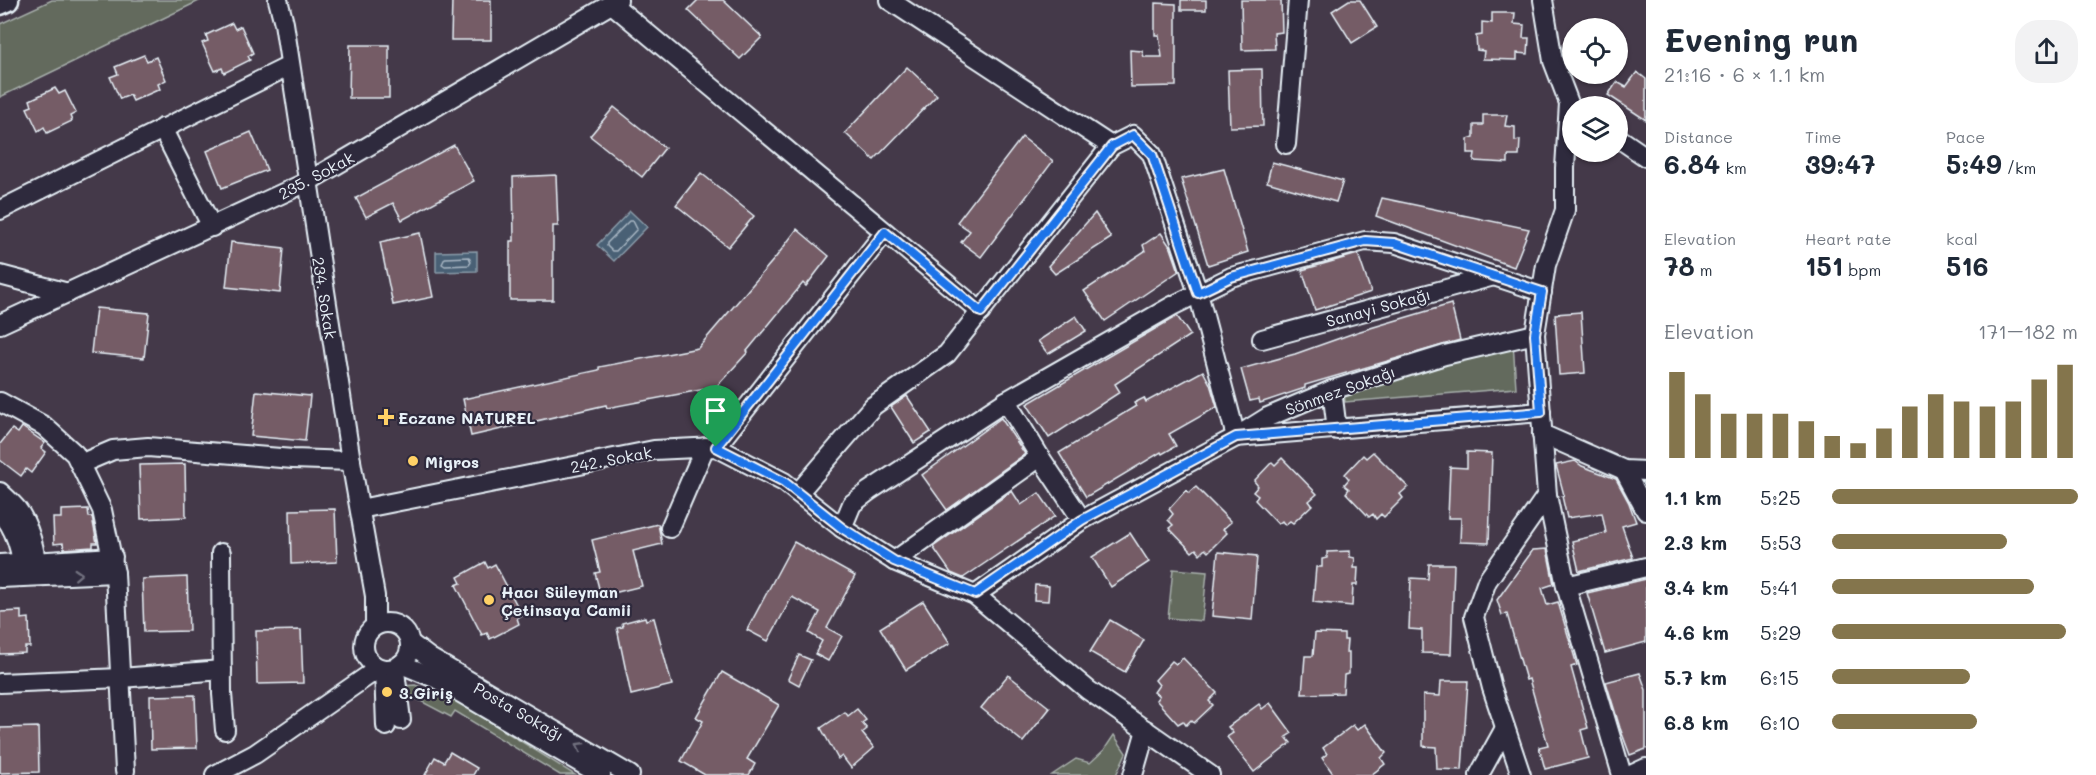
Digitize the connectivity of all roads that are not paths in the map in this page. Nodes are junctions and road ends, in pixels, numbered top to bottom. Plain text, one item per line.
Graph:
1 (7, 0) edge
2 (278, 0) edge
3 (889, 0) edge
4 (1298, 0) edge
5 (1543, 0) edge
6 (615, 2) edge
7 (0, 3) edge
8 (289, 66) junction
9 (1568, 96) edge
10 (162, 128) junction
11 (1286, 144) dead end
12 (1628, 144) edge
13 (1112, 146) junction
14 (1646, 157) edge
15 (1566, 162) edge
16 (307, 182) junction
17 (0, 210) edge
18 (212, 227) junction
19 (885, 232) junction
20 (0, 275) edge
21 (1494, 276) junction
22 (1542, 292) junction
23 (68, 293) junction
24 (1198, 293) junction
25 (981, 312) junction
26 (0, 324) edge
27 (1535, 334) junction
28 (1262, 339) dead end
29 (1332, 390) junction
30 (1006, 401) junction
31 (0, 402) edge
32 (1541, 412) junction
33 (1337, 430) junction
34 (1542, 434) junction
35 (1236, 437) junction
36 (711, 447) junction
37 (1040, 457) junction
38 (351, 461) junction
39 (80, 464) junction
40 (1624, 470) junction
41 (1646, 471) edge
42 (0, 492) edge
43 (798, 492) junction
44 (1547, 495) junction
45 (360, 509) junction
46 (1646, 511) edge
47 (0, 512) edge
48 (1082, 520) junction
49 (670, 528) dead end
50 (842, 528) junction
51 (221, 553) dead end
52 (894, 561) junction
53 (0, 564) edge
54 (114, 565) junction
55 (1646, 567) edge
56 (30, 570) junction
57 (0, 578) edge
58 (1566, 586) junction
59 (975, 594) junction
60 (384, 624) junction
61 (410, 643) junction
62 (364, 653) junction
63 (390, 667) junction
64 (222, 670) junction
65 (121, 678) junction
66 (0, 683) edge
67 (347, 692) junction
68 (394, 723) dead end
69 (1505, 728) junction
70 (225, 730) dead end
71 (1146, 730) junction
72 (1646, 768) edge
73 (125, 771) dead end
74 (215, 775) edge
75 (601, 775) edge
76 (630, 775) edge
77 (1133, 775) edge
78 (1210, 775) edge
79 (1479, 775) edge
80 (1521, 775) edge
81 (1622, 775) edge
82 (1632, 775) edge

1 - 7 main road
2 - 8 street, 234. Sokak
3 - 13 street
4 - 11 street
5 - 9 street
6 - 16 street, 235. Sokak
6 - 19 street
8 - 10 street
8 - 16 street, 234. Sokak
10 - 17 street
10 - 18 street
12 - 14 street
13 - 24 street
13 - 25 street
15 - 22 street
16 - 18 street, 235. Sokak
16 - 38 street, 234. Sokak
18 - 23 street, 235. Sokak
19 - 25 street
19 - 36 street
20 - 23 street
21 - 22 street
21 - 24 street
21 - 28 street, Sanayi Sokağı
22 - 27 street
23 - 26 street, 235. Sokak
24 - 30 street
24 - 35 street
25 - 43 street
27 - 29 street, Sönmez Sokağı
27 - 32 street
29 - 33 street
29 - 35 street, Sönmez Sokağı
30 - 37 street
30 - 50 street
31 - 39 street
32 - 33 street
32 - 34 street
33 - 35 street
34 - 40 street
34 - 44 street
35 - 48 street, Sönmez Sokağı
36 - 43 street
36 - 45 street, 242. Sokak
36 - 49 street
37 - 48 street
37 - 52 street
38 - 39 street
38 - 45 street, 234. Sokak
39 - 54 street
40 - 41 street
40 - 46 street
42 - 56 street
43 - 50 street
44 - 58 street
44 - 69 street
45 - 60 street, 234. Sokak
47 - 56 street
48 - 59 street, Sönmez Sokağı
50 - 52 street
51 - 64 street
52 - 59 street
53 - 56 street
56 -> 54 street
54 - 65 street
55 - 58 street
56 - 57 street
58 - 81 street
59 - 71 street
60 - 61 street
60 - 62 street
61 - 63 street
76 -> 61 street, Posta Sokağı
62 - 63 street
62 - 67 street
63 - 67 street
63 - 68 street
63 - 75 street, Posta Sokağı
64 - 65 street
64 - 70 street
65 - 66 street
65 - 73 street
67 - 74 street
69 - 79 street
69 - 80 street
71 - 77 street
71 - 78 street
72 - 82 street

